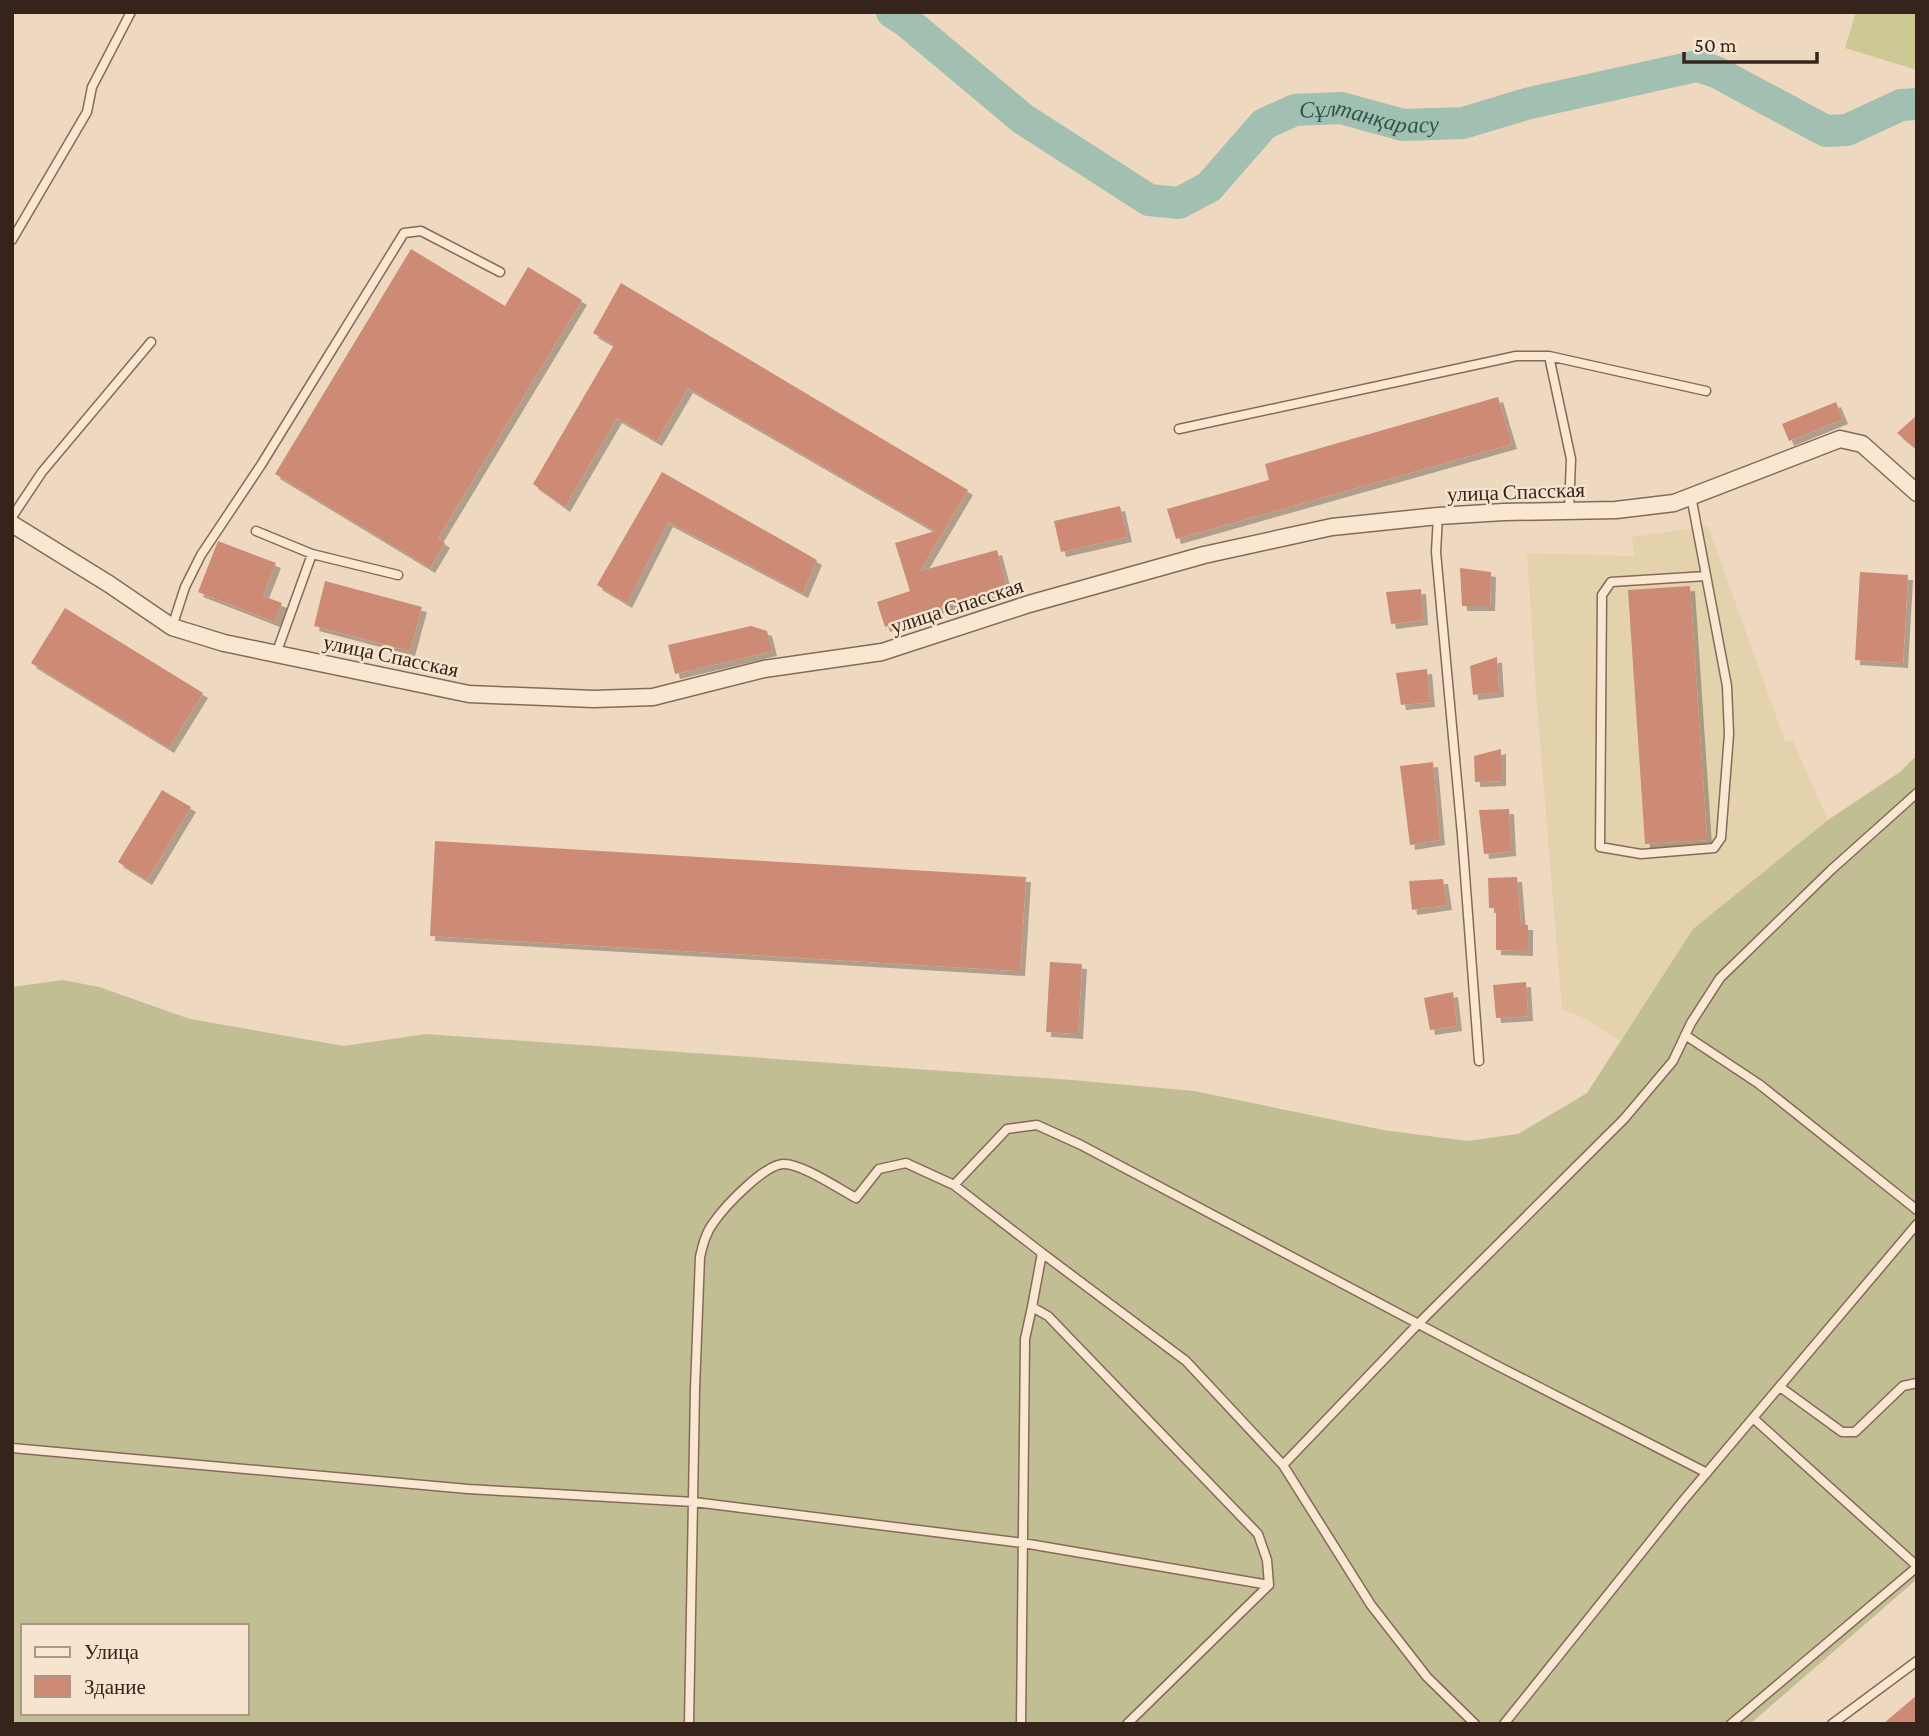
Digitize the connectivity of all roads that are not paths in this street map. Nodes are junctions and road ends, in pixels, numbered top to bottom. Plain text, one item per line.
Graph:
1 (131, 12) edge
2 (12, 240) edge
3 (500, 272) dead end
4 (151, 342) dead end
5 (1549, 356) junction
6 (1706, 391) dead end
7 (1179, 429) dead end
8 (1917, 493) edge
9 (1691, 496) junction
10 (1569, 511) junction
11 (1438, 516) junction
12 (12, 517) edge
13 (12, 524) edge
14 (256, 531) dead end
15 (312, 554) junction
16 (398, 575) dead end
17 (1706, 576) junction
18 (172, 627) junction
19 (276, 654) junction
20 (1917, 793) edge
21 (1685, 1035) junction
22 (1479, 1061) dead end
23 (954, 1185) junction
24 (1917, 1210) edge
25 (1917, 1224) edge
26 (1042, 1253) junction
27 (1032, 1307) junction
28 (1418, 1324) junction
29 (1917, 1383) edge
30 (1780, 1387) junction
31 (1753, 1418) junction
32 (12, 1448) edge
33 (1283, 1465) junction
34 (1707, 1473) junction
35 (694, 1502) junction
36 (1023, 1543) junction
37 (1917, 1566) edge
38 (1269, 1585) junction
39 (1917, 1661) edge
40 (690, 1724) edge
41 (1021, 1724) edge
42 (1127, 1724) edge
43 (1475, 1724) edge
44 (1504, 1724) edge
45 (1731, 1724) edge
46 (1832, 1724) edge

1 - 2 lane
3 - 18 lane
4 - 12 lane
5 - 6 lane
5 - 7 lane
5 - 10 lane
8 - 9 street, улица Спасская
9 - 10 street, улица Спасская
9 - 17 lane
10 - 11 street, улица Спасская
11 - 19 street, улица Спасская
11 - 22 lane
13 - 18 street, улица Спасская
14 - 15 lane
15 - 16 lane
15 - 19 lane
17 - 17 lane
18 - 19 street, улица Спасская
20 - 21 lane
21 - 24 lane
21 - 28 lane
23 - 26 lane
23 - 28 lane
23 - 35 lane
25 - 30 lane
26 - 27 lane
26 - 33 lane
27 - 36 lane
27 - 38 lane
28 - 33 lane
28 - 34 lane
29 - 30 lane
30 - 31 lane
31 - 34 lane
31 - 37 lane
32 - 35 lane
33 - 43 lane
34 - 44 lane
35 - 36 lane
35 - 40 lane
36 - 38 lane
36 - 41 lane
37 - 45 lane
38 - 42 lane
39 - 46 lane

